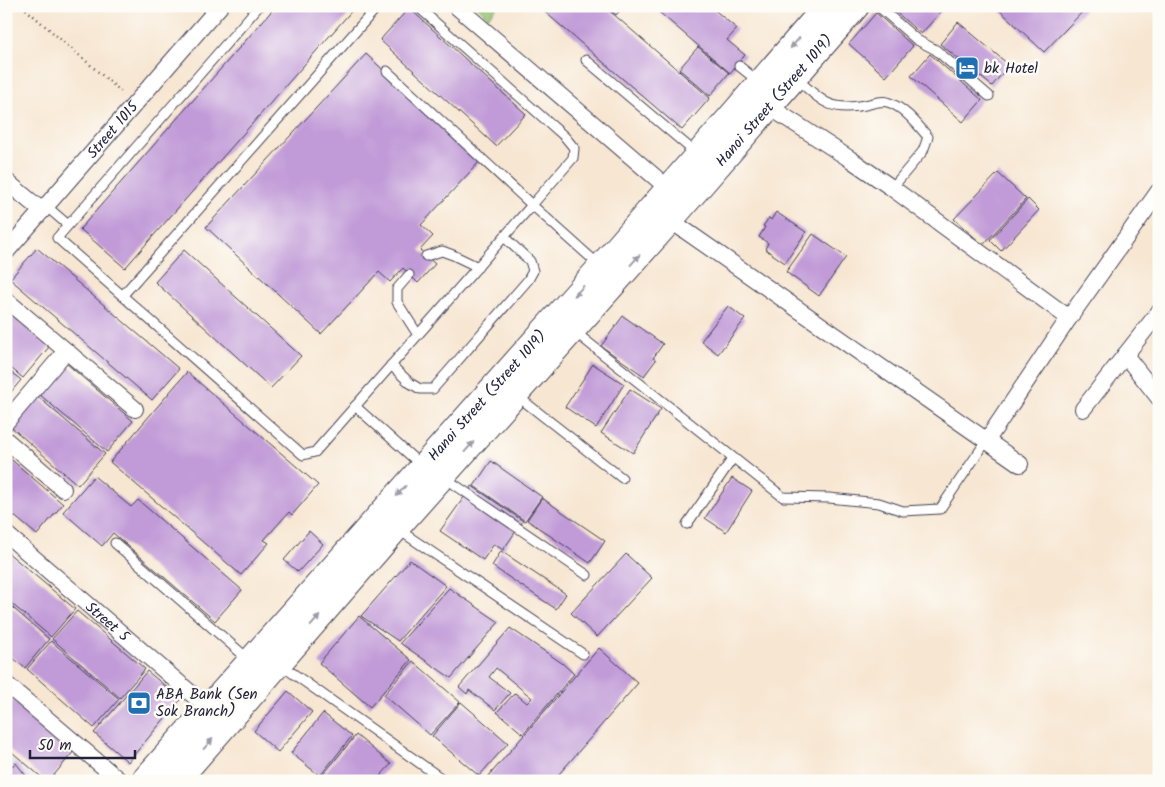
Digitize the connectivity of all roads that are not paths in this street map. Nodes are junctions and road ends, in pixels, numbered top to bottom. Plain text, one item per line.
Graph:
1 (220, 6) edge
2 (259, 6) edge
3 (378, 6) edge
4 (417, 6) edge
5 (456, 6) edge
6 (827, 6) edge
7 (856, 6) edge
8 (878, 6) edge
9 (586, 60) dead end
10 (739, 66) dead end
11 (387, 71) dead end
12 (795, 78) junction
13 (760, 95) junction
14 (989, 96) dead end
15 (699, 156) junction
16 (6, 180) edge
17 (892, 188) junction
18 (669, 189) junction
19 (1159, 191) edge
20 (532, 205) junction
21 (44, 209) junction
22 (670, 220) junction
23 (68, 225) junction
24 (504, 237) junction
25 (6, 252) edge
26 (426, 256) dead end
27 (478, 267) junction
28 (609, 274) junction
29 (409, 275) dead end
30 (123, 295) junction
31 (6, 300) edge
32 (1159, 312) edge
33 (1069, 318) junction
34 (572, 330) junction
35 (418, 335) junction
36 (66, 350) junction
37 (1125, 355) junction
38 (391, 365) junction
39 (516, 394) junction
40 (1159, 398) edge
41 (355, 406) junction
42 (135, 409) dead end
43 (1083, 409) dead end
44 (6, 422) edge
45 (6, 440) edge
46 (987, 440) junction
47 (733, 458) junction
48 (1020, 464) dead end
49 (433, 475) junction
50 (622, 478) dead end
51 (63, 489) dead end
52 (687, 524) dead end
53 (396, 528) junction
54 (6, 534) edge
55 (115, 543) dead end
56 (587, 575) dead end
57 (583, 654) dead end
58 (250, 661) junction
59 (279, 663) junction
60 (6, 684) edge
61 (208, 708) junction
62 (120, 781) edge
63 (144, 781) edge
64 (176, 781) edge
65 (445, 781) edge

1 - 21 street, Street 1015
2 - 23 lane
3 - 30 lane
4 - 20 lane
5 - 18 street
6 -> 13 main road, Hanoi Street (Street 1019)
7 - 12 main road, Hanoi Street (Street 1019)
8 - 14 lane
9 - 15 lane
10 - 13 lane
11 - 20 lane
12 - 13 main road, Hanoi Street (Street 1019)
12 - 17 lane
13 - 15 main road, Hanoi Street (Street 1019)
13 - 17 street
13 - 22 main road, Hanoi Street (Street 1019)
15 - 18 main road, Hanoi Street (Street 1019)
16 - 21 street
17 - 33 street
18 - 28 main road, Hanoi Street (Street 1019)
19 - 33 street
20 - 24 lane
20 - 28 lane
21 - 23 lane
21 - 25 street, Street 1015
28 -> 22 main road, Hanoi Street (Street 1019)
22 - 46 street
23 - 30 lane
24 - 27 lane
24 - 38 lane
26 - 27 lane
27 - 35 lane
28 - 34 main road, Hanoi Street (Street 1019)
28 -> 49 main road, Hanoi Street (Street 1019)
29 - 35 lane
30 - 41 lane
31 - 36 street
32 - 37 street
33 - 46 street
34 - 39 main road, Hanoi Street (Street 1019)
34 - 47 lane
35 - 38 lane
36 - 42 street
36 - 44 street
37 - 40 street
37 - 43 street
38 - 41 lane
49 -> 39 main road, Hanoi Street (Street 1019)
39 - 50 lane
41 - 49 lane
45 - 51 street
46 - 47 lane
46 - 48 street
47 - 52 lane
49 - 53 main road, Hanoi Street (Street 1019)
49 - 56 lane
49 -> 58 main road, Hanoi Street (Street 1019)
53 - 57 lane
59 -> 53 main road, Hanoi Street (Street 1019)
54 - 61 street, Street 5
55 - 58 lane
58 - 61 main road, Hanoi Street (Street 1019)
64 -> 59 main road, Hanoi Street (Street 1019)
59 - 65 lane
60 - 62 street
61 - 63 main road, Hanoi Street (Street 1019)

